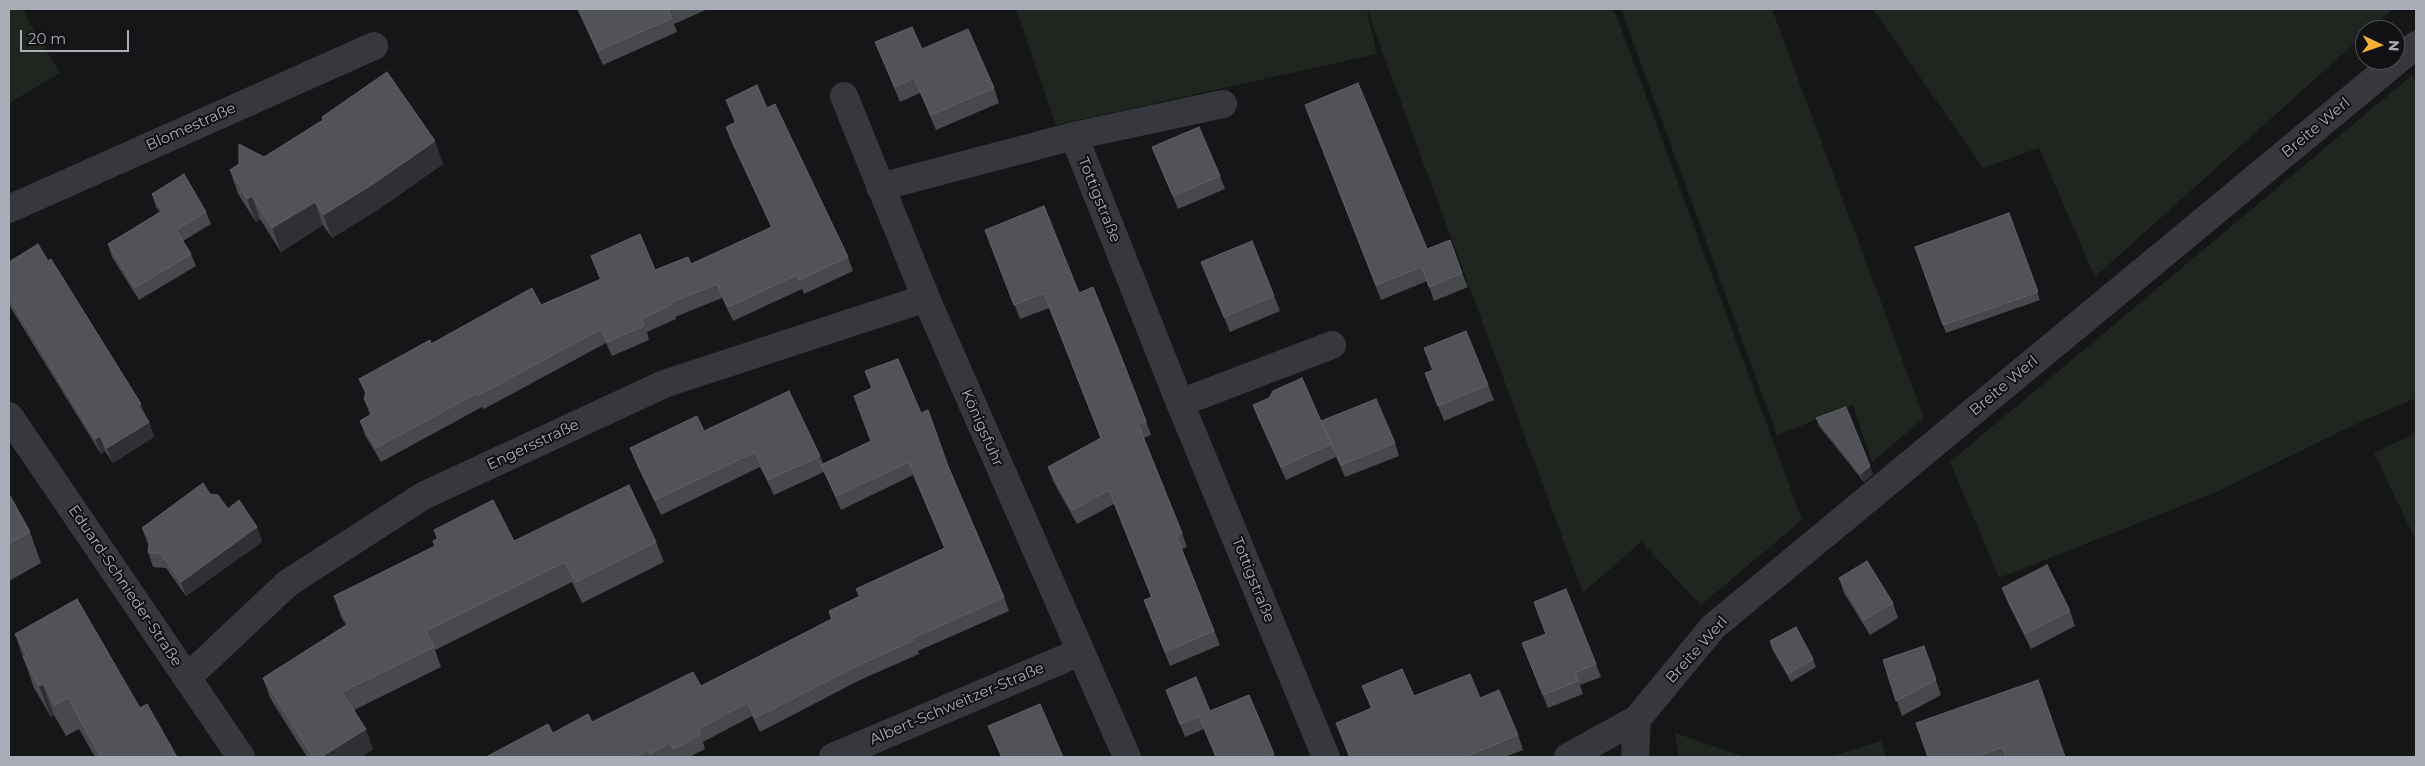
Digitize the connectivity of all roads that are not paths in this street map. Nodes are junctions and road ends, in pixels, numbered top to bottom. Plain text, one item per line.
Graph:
1 (2416, 45) edge
2 (374, 46) dead end
3 (844, 96) dead end
4 (1223, 104) dead end
5 (1074, 136) junction
6 (880, 187) junction
7 (9, 209) edge
8 (926, 298) junction
9 (1332, 345) dead end
10 (1180, 403) junction
11 (9, 416) edge
12 (1080, 652) junction
13 (188, 677) junction
14 (1637, 719) junction
15 (241, 757) edge
16 (833, 757) edge
17 (1128, 757) edge
18 (1326, 757) edge
19 (1568, 757) edge
20 (1635, 757) edge

1 - 14 street, Breite Werl
2 - 7 street, Blomestraße
3 - 6 street, Königsfuhr
4 - 5 street, Tottigstraße
5 - 6 street, Tottigstraße
5 - 10 street, Tottigstraße
6 - 8 street, Königsfuhr
8 - 12 street, Königsfuhr
8 - 13 street, Engersstraße
9 - 10 street
10 - 18 street, Tottigstraße
11 - 13 street, Eduard-Schnieder-Straße
12 - 16 street, Albert-Schweitzer-Straße
12 - 17 street, Königsfuhr
13 - 15 street, Eduard-Schnieder-Straße
14 - 19 street
14 - 20 street

